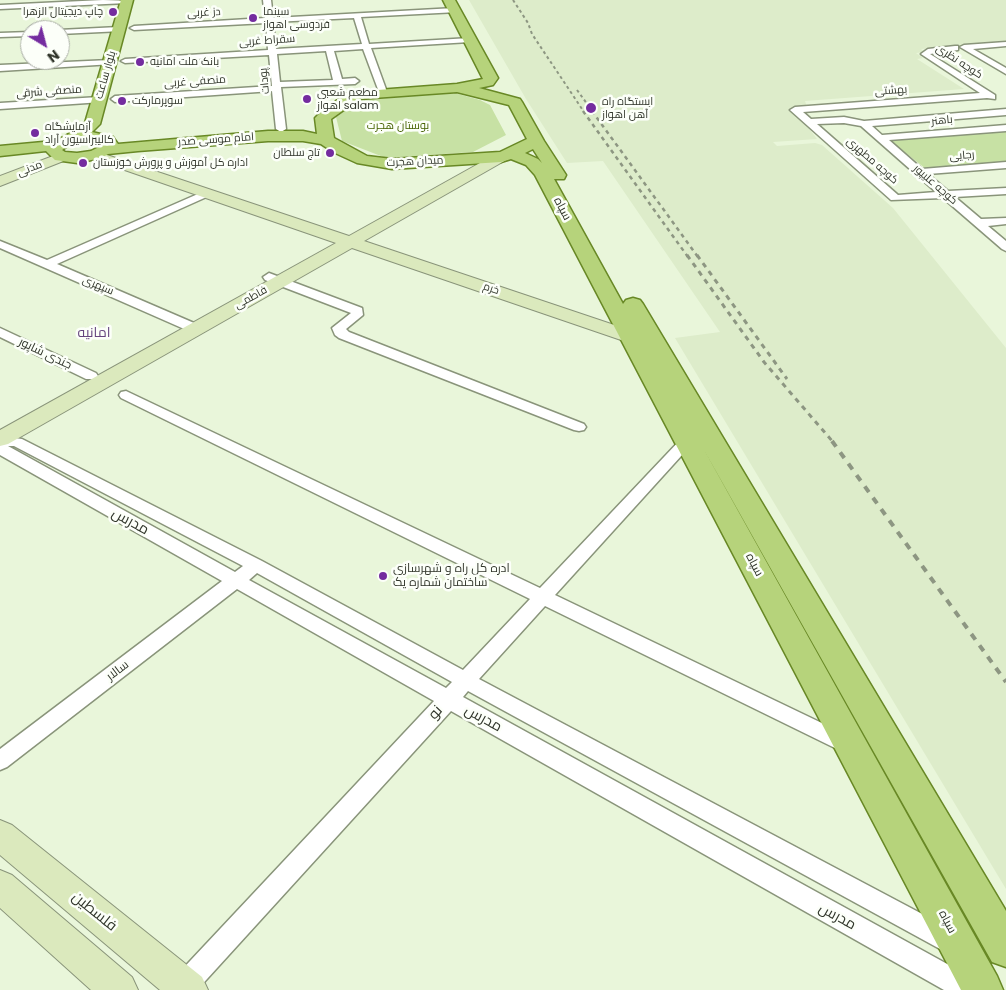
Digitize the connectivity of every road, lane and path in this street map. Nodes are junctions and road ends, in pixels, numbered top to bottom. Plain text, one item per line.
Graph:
1 (127, 0) edge
2 (267, 0) edge
3 (454, 3) edge
4 (0, 7) edge
5 (357, 15) junction
6 (269, 20) junction
7 (135, 23) edge
8 (119, 29) junction
9 (70, 31) edge
10 (20, 34) edge
11 (0, 35) edge
12 (476, 39) junction
13 (366, 46) junction
14 (1003, 46) edge
15 (328, 48) junction
16 (959, 48) junction
17 (273, 52) junction
18 (125, 61) junction
19 (110, 62) junction
20 (0, 68) edge
21 (1006, 71) edge
22 (355, 81) dead end
23 (338, 82) junction
24 (118, 87) junction
25 (277, 87) junction
26 (457, 88) junction
27 (383, 92) junction
28 (989, 95) junction
29 (99, 100) junction
30 (515, 102) junction
31 (0, 106) edge
32 (1006, 107) edge
33 (795, 110) joint
34 (1006, 112) edge
35 (323, 118) junction
36 (808, 122) junction
37 (864, 124) junction
38 (1006, 128) edge
39 (281, 129) junction
40 (880, 138) junction
41 (326, 140) junction
42 (104, 147) junction
43 (60, 150) junction
44 (0, 151) edge
45 (516, 151) junction
46 (0, 156) edge
47 (454, 160) junction
48 (1006, 165) edge
49 (919, 172) junction
50 (0, 176) edge
51 (0, 180) edge
52 (1006, 191) edge
53 (207, 193) junction
54 (945, 194) junction
55 (1006, 221) edge
56 (979, 223) junction
57 (345, 240) junction
58 (0, 244) edge
59 (1006, 247) edge
60 (48, 264) junction
61 (275, 279) junction
62 (190, 326) junction
63 (0, 332) edge
64 (631, 337) junction
65 (90, 376) junction
66 (126, 395) dead end
67 (0, 426) edge
68 (579, 427) dead end
69 (0, 440) edge
70 (687, 441) junction
71 (0, 446) edge
72 (256, 565) junction
73 (236, 581) junction
74 (542, 598) junction
75 (466, 680) junction
76 (448, 700) junction
77 (853, 747) junction
78 (0, 761) edge
79 (0, 835) edge
80 (0, 886) edge
81 (960, 947) junction
82 (1006, 948) edge
83 (186, 988) edge
84 (119, 990) edge
85 (969, 990) edge
86 (983, 990) edge

1 - 4 street
1 - 8 main road, بلوار ساعت
2 - 6 street, پودات
3 - 5 street, دز غربی
3 - 12 main road
5 - 6 street, دز غربی
5 - 13 street
6 - 7 street, دز غربی
6 - 17 street, پودات
7 - 18 main road, بلوار ساعت
8 - 9 street
8 - 19 main road, بلوار ساعت
10 - 11 street
12 - 13 street, سقراط غربی
12 - 26 main road
12 - 30 main road
13 - 15 street, سقراط غربی
13 - 27 street
14 - 16 street
15 - 17 street, سقراط غربی
15 - 23 street
16 - 21 street
16 - 28 street, کوچه نظری
17 - 18 street, سقراط غربی
17 - 25 street, پودات
18 - 24 main road, بلوار ساعت
19 - 20 street
19 - 29 main road, بلوار ساعت
22 - 23 street, منصفی غربی
23 - 25 street, منصفی غربی
24 - 25 street, منصفی غربی
24 - 42 main road, بلوار ساعت
25 - 39 street, پودات
26 - 27 main road
26 - 30 main road
27 - 35 main road
28 - 32 street, کوچه نظری
28 - 33 street, بهشتی
29 - 31 street, منصفی شرقی
29 - 43 main road, بلوار ساعت
30 - 45 main road
33 - 36 street, کوچه مطهری
34 - 37 street
35 - 39 main road, امام موسی صدر
35 - 41 main road
36 - 37 street
36 - 54 street, کوچه مطهری
37 - 40 street, کوچه علیپور
38 - 40 street, باهنر
39 - 42 main road, امام موسی صدر
40 - 49 street, کوچه علیپور
41 - 42 main road, امام موسی صدر
41 - 47 main road, میدان هجرت
42 - 43 main road
42 - 53 street, خرم
43 - 44 main road
43 - 46 main road
43 - 50 street, مدنی
43 - 51 street, مدنی
45 - 47 main road, میدان هجرت
45 - 57 street, فاطمی
45 - 64 main road, سپاه
45 - 82 main road, سپاه
47 - 57 street, فاطمی
48 - 49 street, رجایی
49 - 54 street, کوچه علیپور
52 - 54 street, کوچه مطهری
53 - 57 street, خرم
53 - 60 street
54 - 56 street, کوچه علیپور
55 - 56 street
56 - 59 street, کوچه علیپور
57 - 61 street, فاطمی
57 - 64 street, خرم
58 - 60 street, سپهری
60 - 62 street, سپهری
61 - 62 street, فاطمی
61 - 68 street
62 - 65 street, فاطمی
62 - 69 street, فاطمی
63 - 65 street, جندی شاپور
64 - 70 main road, سپاه
65 - 67 street, فاطمی
66 - 74 street
69 - 72 street, مدرس
70 - 74 street, نو
70 - 77 main road, سپاه
71 - 73 street, مدرس
72 - 73 street, سالار
72 - 75 street, مدرس
73 - 76 street, مدرس
73 - 78 street, سالار
74 - 75 street, نو
74 - 77 street
75 - 76 street, نو
75 - 81 street, مدرس
76 - 83 street, نو
76 - 85 street, مدرس
77 - 81 main road, سپاه
79 - 83 street, فلسطین
80 - 84 street
81 - 86 main road, سپاه

